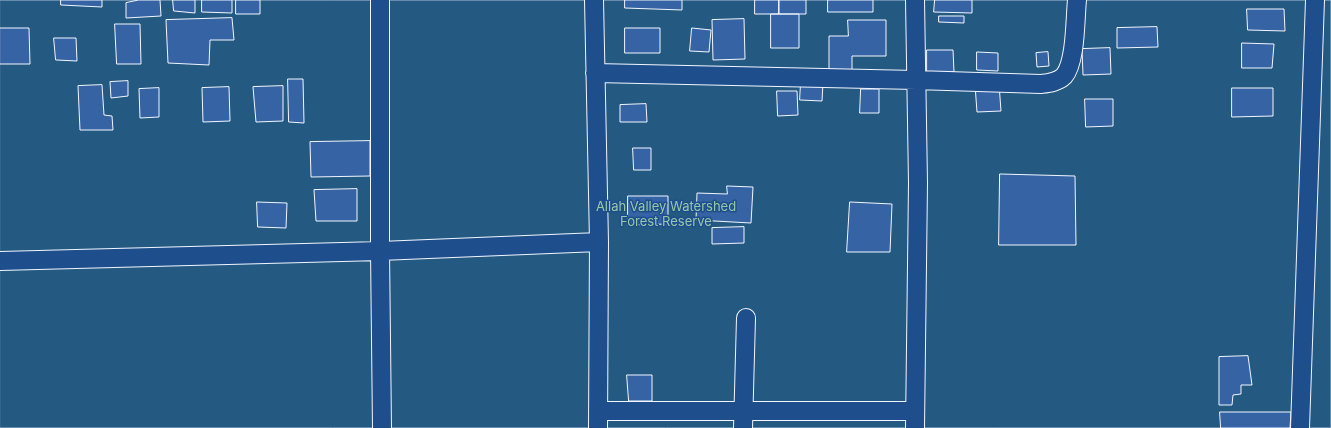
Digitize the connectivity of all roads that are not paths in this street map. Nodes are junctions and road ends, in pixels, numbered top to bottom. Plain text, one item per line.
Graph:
1 (380, 0) edge
2 (594, 0) edge
3 (915, 0) edge
4 (1077, 0) edge
5 (1315, 0) edge
6 (595, 73) junction
7 (916, 80) junction
8 (598, 242) junction
9 (380, 251) junction
10 (0, 261) edge
11 (746, 318) dead end
12 (598, 419) edge
13 (915, 419) edge
14 (743, 420) edge
15 (382, 428) edge
16 (1300, 428) edge

1 - 9 street
2 - 6 street
3 - 7 street
4 - 7 street
5 - 16 street
6 - 7 street
6 - 8 street
7 - 13 street
8 - 9 street
8 - 12 street
9 - 10 street
9 - 15 street
11 - 14 street
12 - 14 street
13 - 14 street

